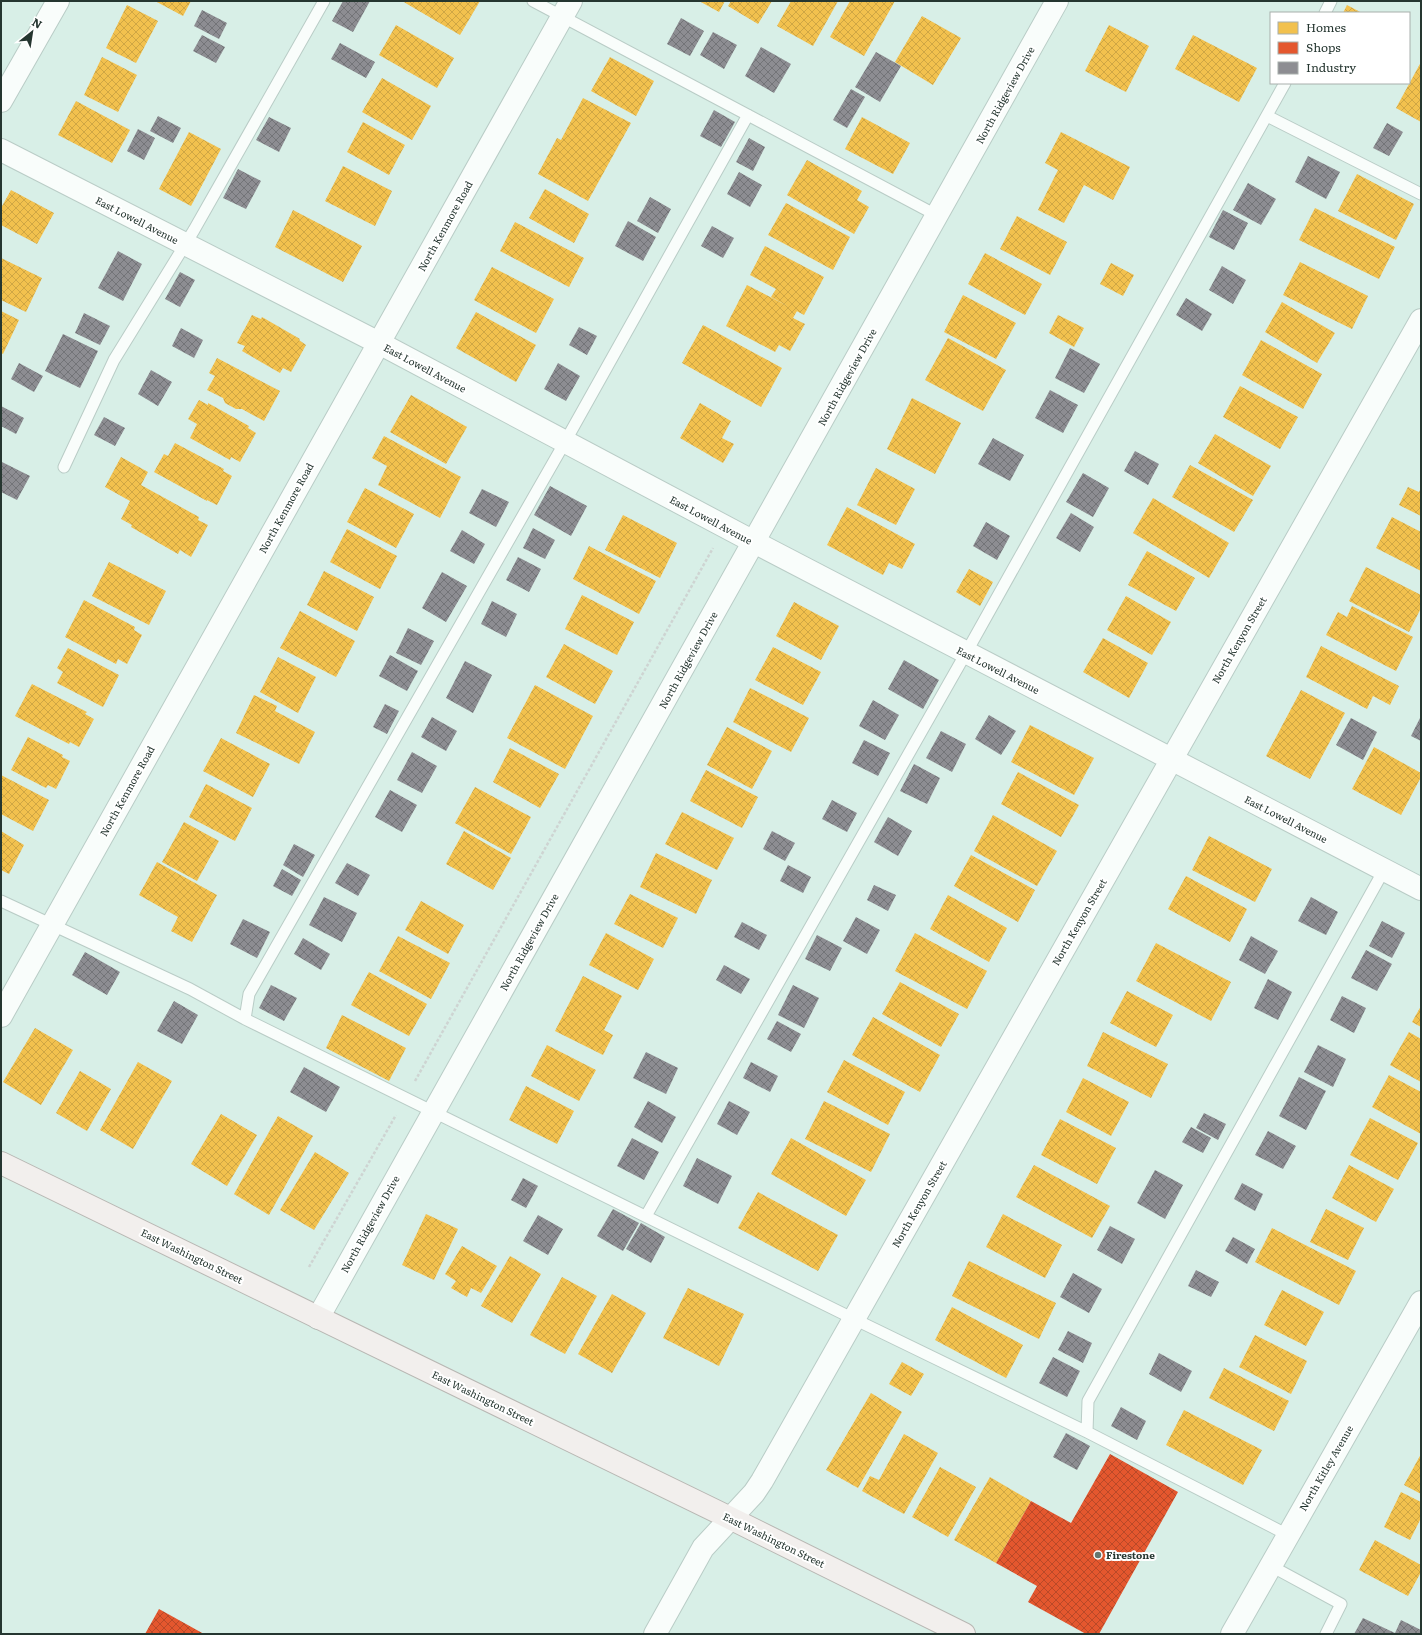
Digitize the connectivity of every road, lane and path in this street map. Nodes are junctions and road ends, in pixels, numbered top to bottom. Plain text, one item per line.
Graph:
1 (58, 1) edge
2 (324, 1) edge
3 (533, 1) edge
4 (1058, 1) edge
5 (1331, 1) edge
6 (567, 9) edge
7 (1326, 12) edge
8 (1284, 84) edge
9 (1, 101) edge
10 (748, 116) junction
11 (1267, 116) junction
12 (1, 150) edge
13 (1421, 194) edge
14 (938, 216) junction
15 (185, 245) junction
16 (1421, 320) edge
17 (379, 343) junction
18 (565, 442) junction
19 (64, 467) dead end
20 (754, 542) junction
21 (714, 546) dead end
22 (966, 653) junction
23 (1171, 760) junction
24 (1384, 870) junction
25 (1421, 890) edge
26 (1, 901) edge
27 (52, 926) junction
28 (1, 1016) edge
29 (245, 1019) junction
30 (406, 1097) junction
31 (434, 1111) junction
32 (1, 1163) edge
33 (646, 1216) junction
34 (309, 1267) dead end
35 (1421, 1302) edge
36 (318, 1318) junction
37 (854, 1319) junction
38 (1087, 1432) junction
39 (730, 1518) junction
40 (1288, 1535) junction
41 (1271, 1566) junction
42 (654, 1634) edge
43 (964, 1634) edge
44 (1232, 1634) edge
45 (1326, 1634) edge

1 - 9 street
2 - 15 lane
3 - 6 lane
4 - 14 street, North Ridgeview Drive
5 - 7 lane
6 - 10 lane
6 - 17 street, North Kenmore Road
8 - 11 lane
10 - 14 lane
10 - 18 lane
11 - 13 lane
11 - 22 lane
12 - 15 street, East Lowell Avenue
14 - 20 street, North Ridgeview Drive
15 - 17 street, East Lowell Avenue
15 - 19 lane
16 - 23 street, North Kenyon Street
17 - 18 street, East Lowell Avenue
17 - 27 street, North Kenmore Road
18 - 20 street, East Lowell Avenue
18 - 29 lane
20 - 22 street, East Lowell Avenue
20 - 31 street, North Ridgeview Drive
21 - 30 path
22 - 23 street, East Lowell Avenue
22 - 33 lane
23 - 24 street, East Lowell Avenue
23 - 37 street, North Kenyon Street
24 - 25 street, East Lowell Avenue
24 - 38 lane
26 - 27 lane
27 - 28 street, North Kenmore Road
27 - 29 lane
29 - 30 lane
30 - 31 lane
30 - 34 path
31 - 33 lane
31 - 36 street, North Ridgeview Drive
32 - 36 main road, East Washington Street
33 - 37 lane
35 - 40 street, North Kitley Avenue
36 - 39 main road, East Washington Street
37 - 38 lane
37 - 39 street, North Kenyon Street
38 - 40 lane
39 - 42 street, North Kenyon Street
39 - 43 main road, East Washington Street
40 - 41 street, North Kitley Avenue
41 - 44 street, North Kitley Avenue
41 - 45 lane

